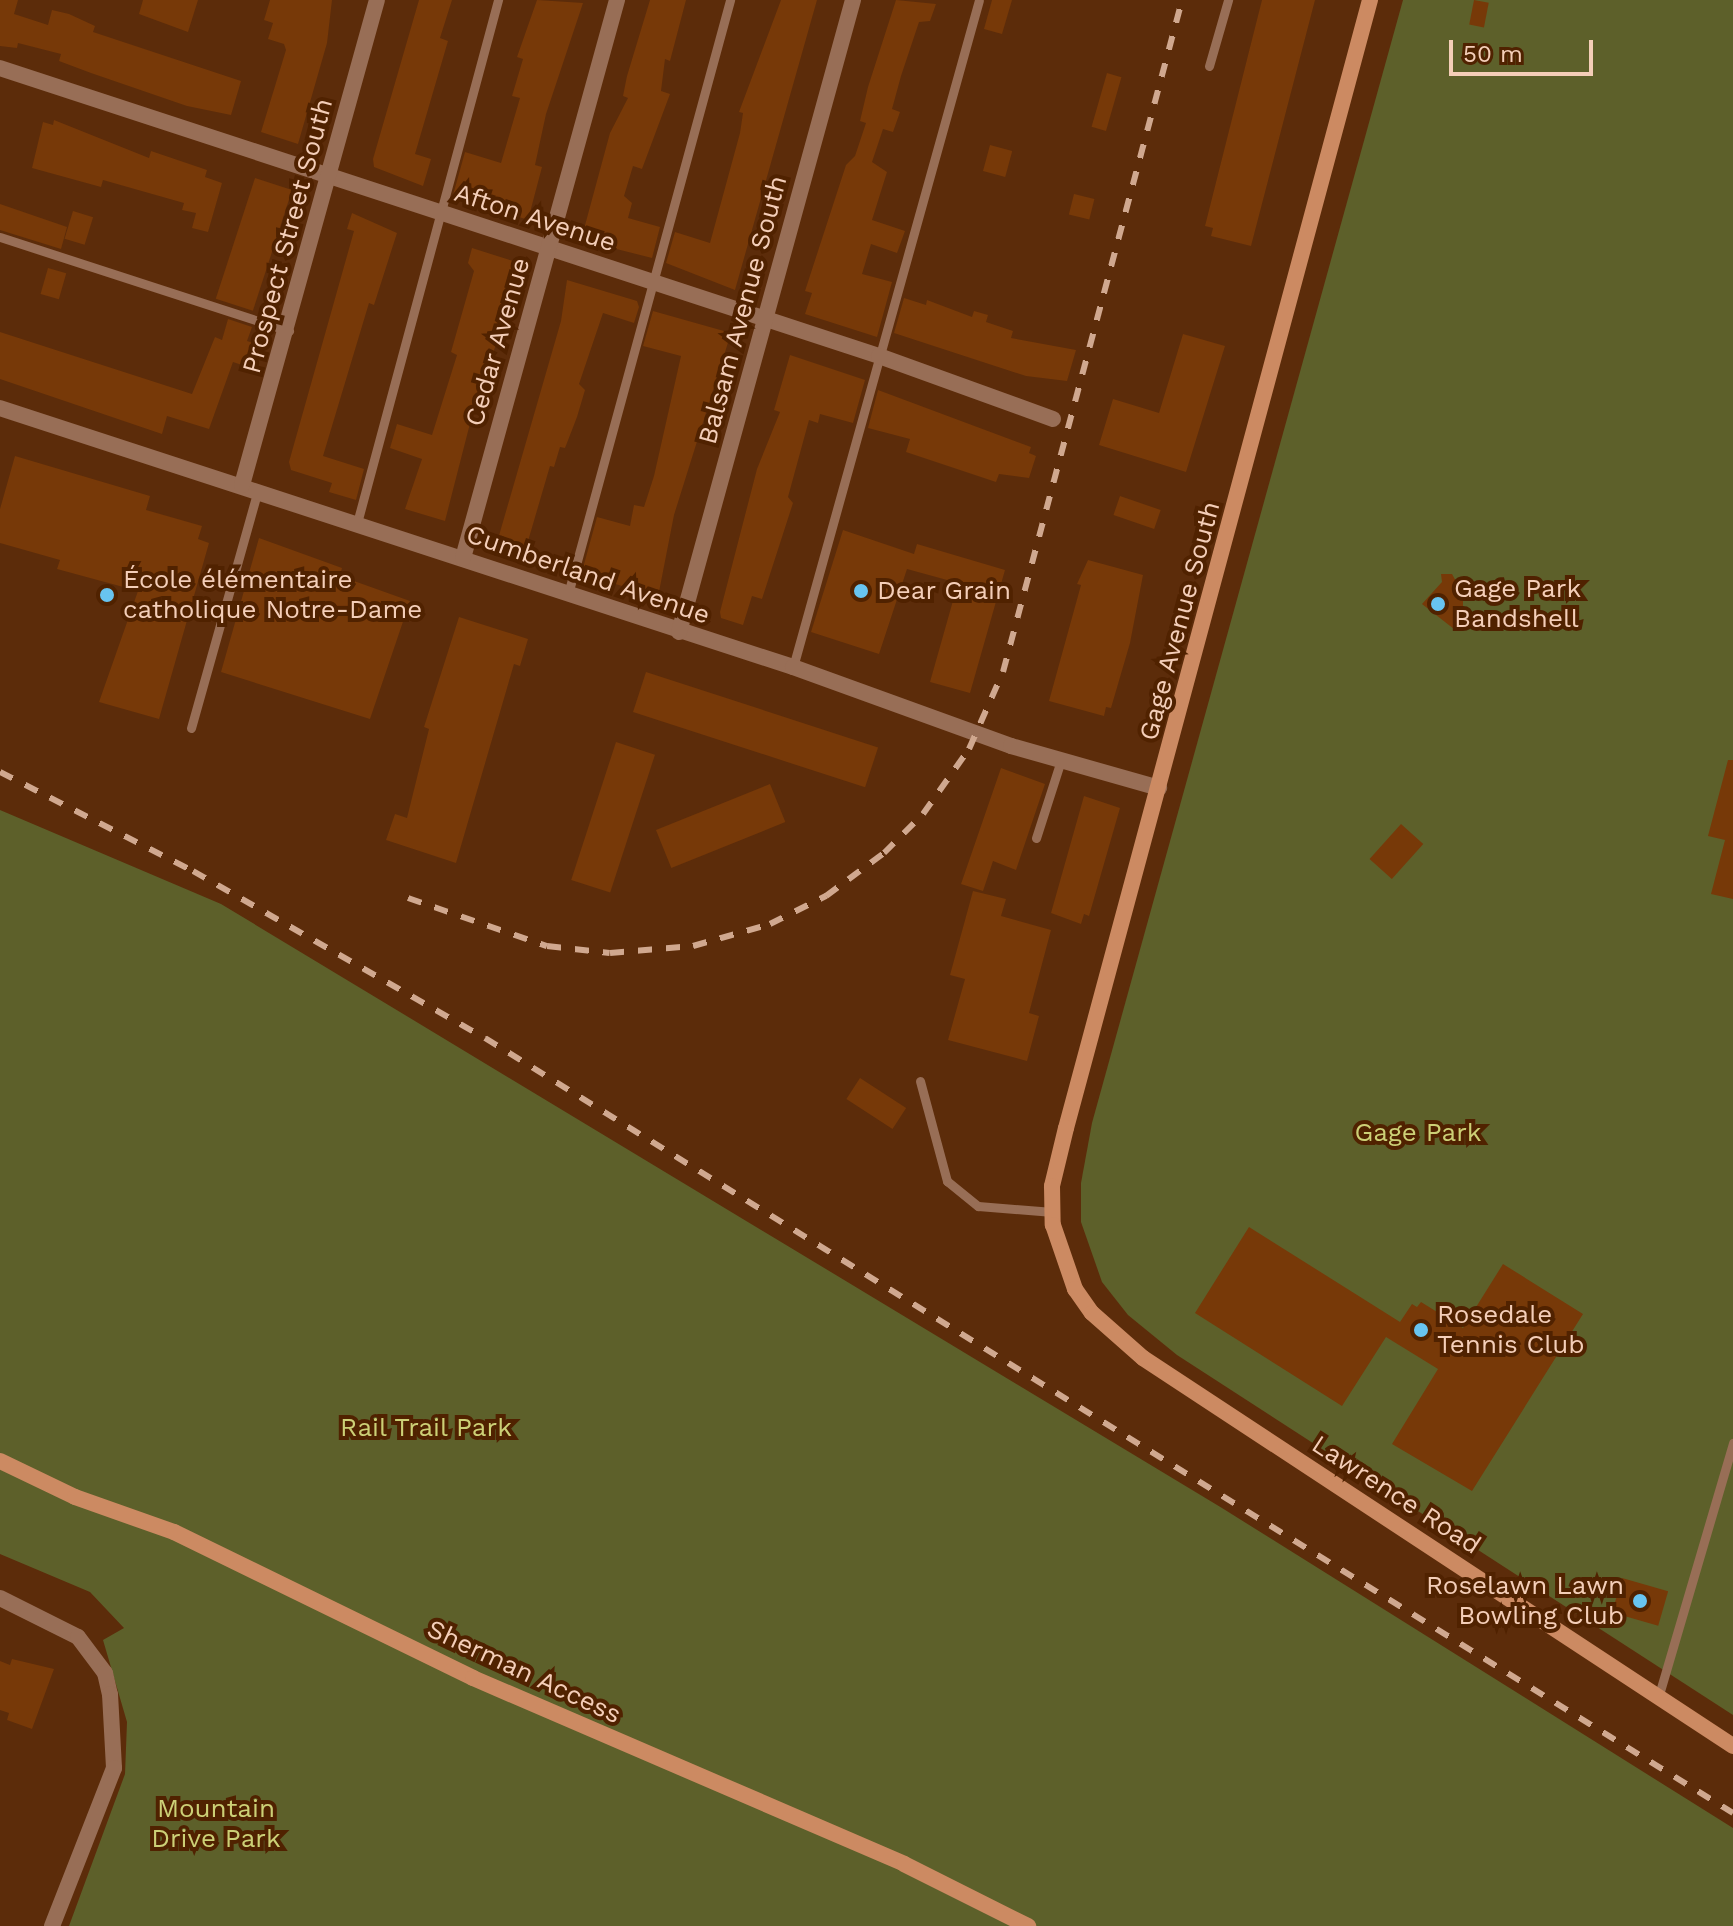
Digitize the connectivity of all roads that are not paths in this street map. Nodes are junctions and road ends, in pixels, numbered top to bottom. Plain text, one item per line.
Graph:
1 (377, 0) edge
2 (498, 0) edge
3 (617, 0) edge
4 (730, 0) edge
5 (853, 0) edge
6 (979, 0) edge
7 (1228, 0) edge
8 (1370, 0) edge
9 (1209, 66) dead end
10 (0, 68) edge
11 (329, 175) junction
12 (442, 213) junction
13 (0, 237) edge
14 (549, 249) junction
15 (652, 282) junction
16 (766, 319) junction
17 (289, 331) junction
18 (879, 356) junction
19 (0, 408) edge
20 (1053, 419) dead end
21 (250, 487) junction
22 (357, 523) junction
23 (463, 558) junction
24 (568, 594) junction
25 (679, 632) junction
26 (793, 667) junction
27 (191, 728) dead end
28 (1061, 760) junction
29 (1159, 788) junction
30 (1036, 838) dead end
31 (920, 1081) dead end
32 (1053, 1212) junction
33 (1061, 1256) joint
34 (1733, 1443) edge
35 (0, 1461) edge
36 (0, 1598) edge
37 (1658, 1698) junction
38 (1733, 1746) edge
39 (52, 1926) edge
40 (1028, 1926) edge

1 - 11 street, Prospect Street South
2 - 12 lane
3 - 14 street, Cedar Avenue
4 - 15 lane
5 - 16 street, Balsam Avenue South
6 - 18 lane
7 - 9 lane
8 - 29 street, Gage Avenue South
10 - 11 street, Afton Avenue
11 - 12 street, Afton Avenue
11 - 17 street, Prospect Street South
12 - 14 street, Afton Avenue
12 - 22 lane
13 - 17 lane
14 - 15 street, Afton Avenue
14 - 23 street, Cedar Avenue
15 - 16 street, Afton Avenue
15 - 24 lane
16 - 18 street, Afton Avenue
16 - 25 street, Balsam Avenue South
17 - 21 street, Prospect Street South
18 - 20 street, Afton Avenue
18 - 26 lane
19 - 21 street, Cumberland Avenue
21 - 22 street, Cumberland Avenue
21 - 27 lane
22 - 23 street, Cumberland Avenue
23 - 24 street, Cumberland Avenue
24 - 25 street, Cumberland Avenue
25 - 26 street, Cumberland Avenue
26 - 28 street, Cumberland Avenue
28 - 29 street, Cumberland Avenue
28 - 30 lane
29 - 32 street, Gage Avenue South
31 - 32 lane
32 - 33 street, Gage Avenue South
33 - 37 street, Lawrence Road
34 - 37 lane
35 - 40 street, Sherman Access
36 - 39 street
37 - 38 street, Lawrence Road

